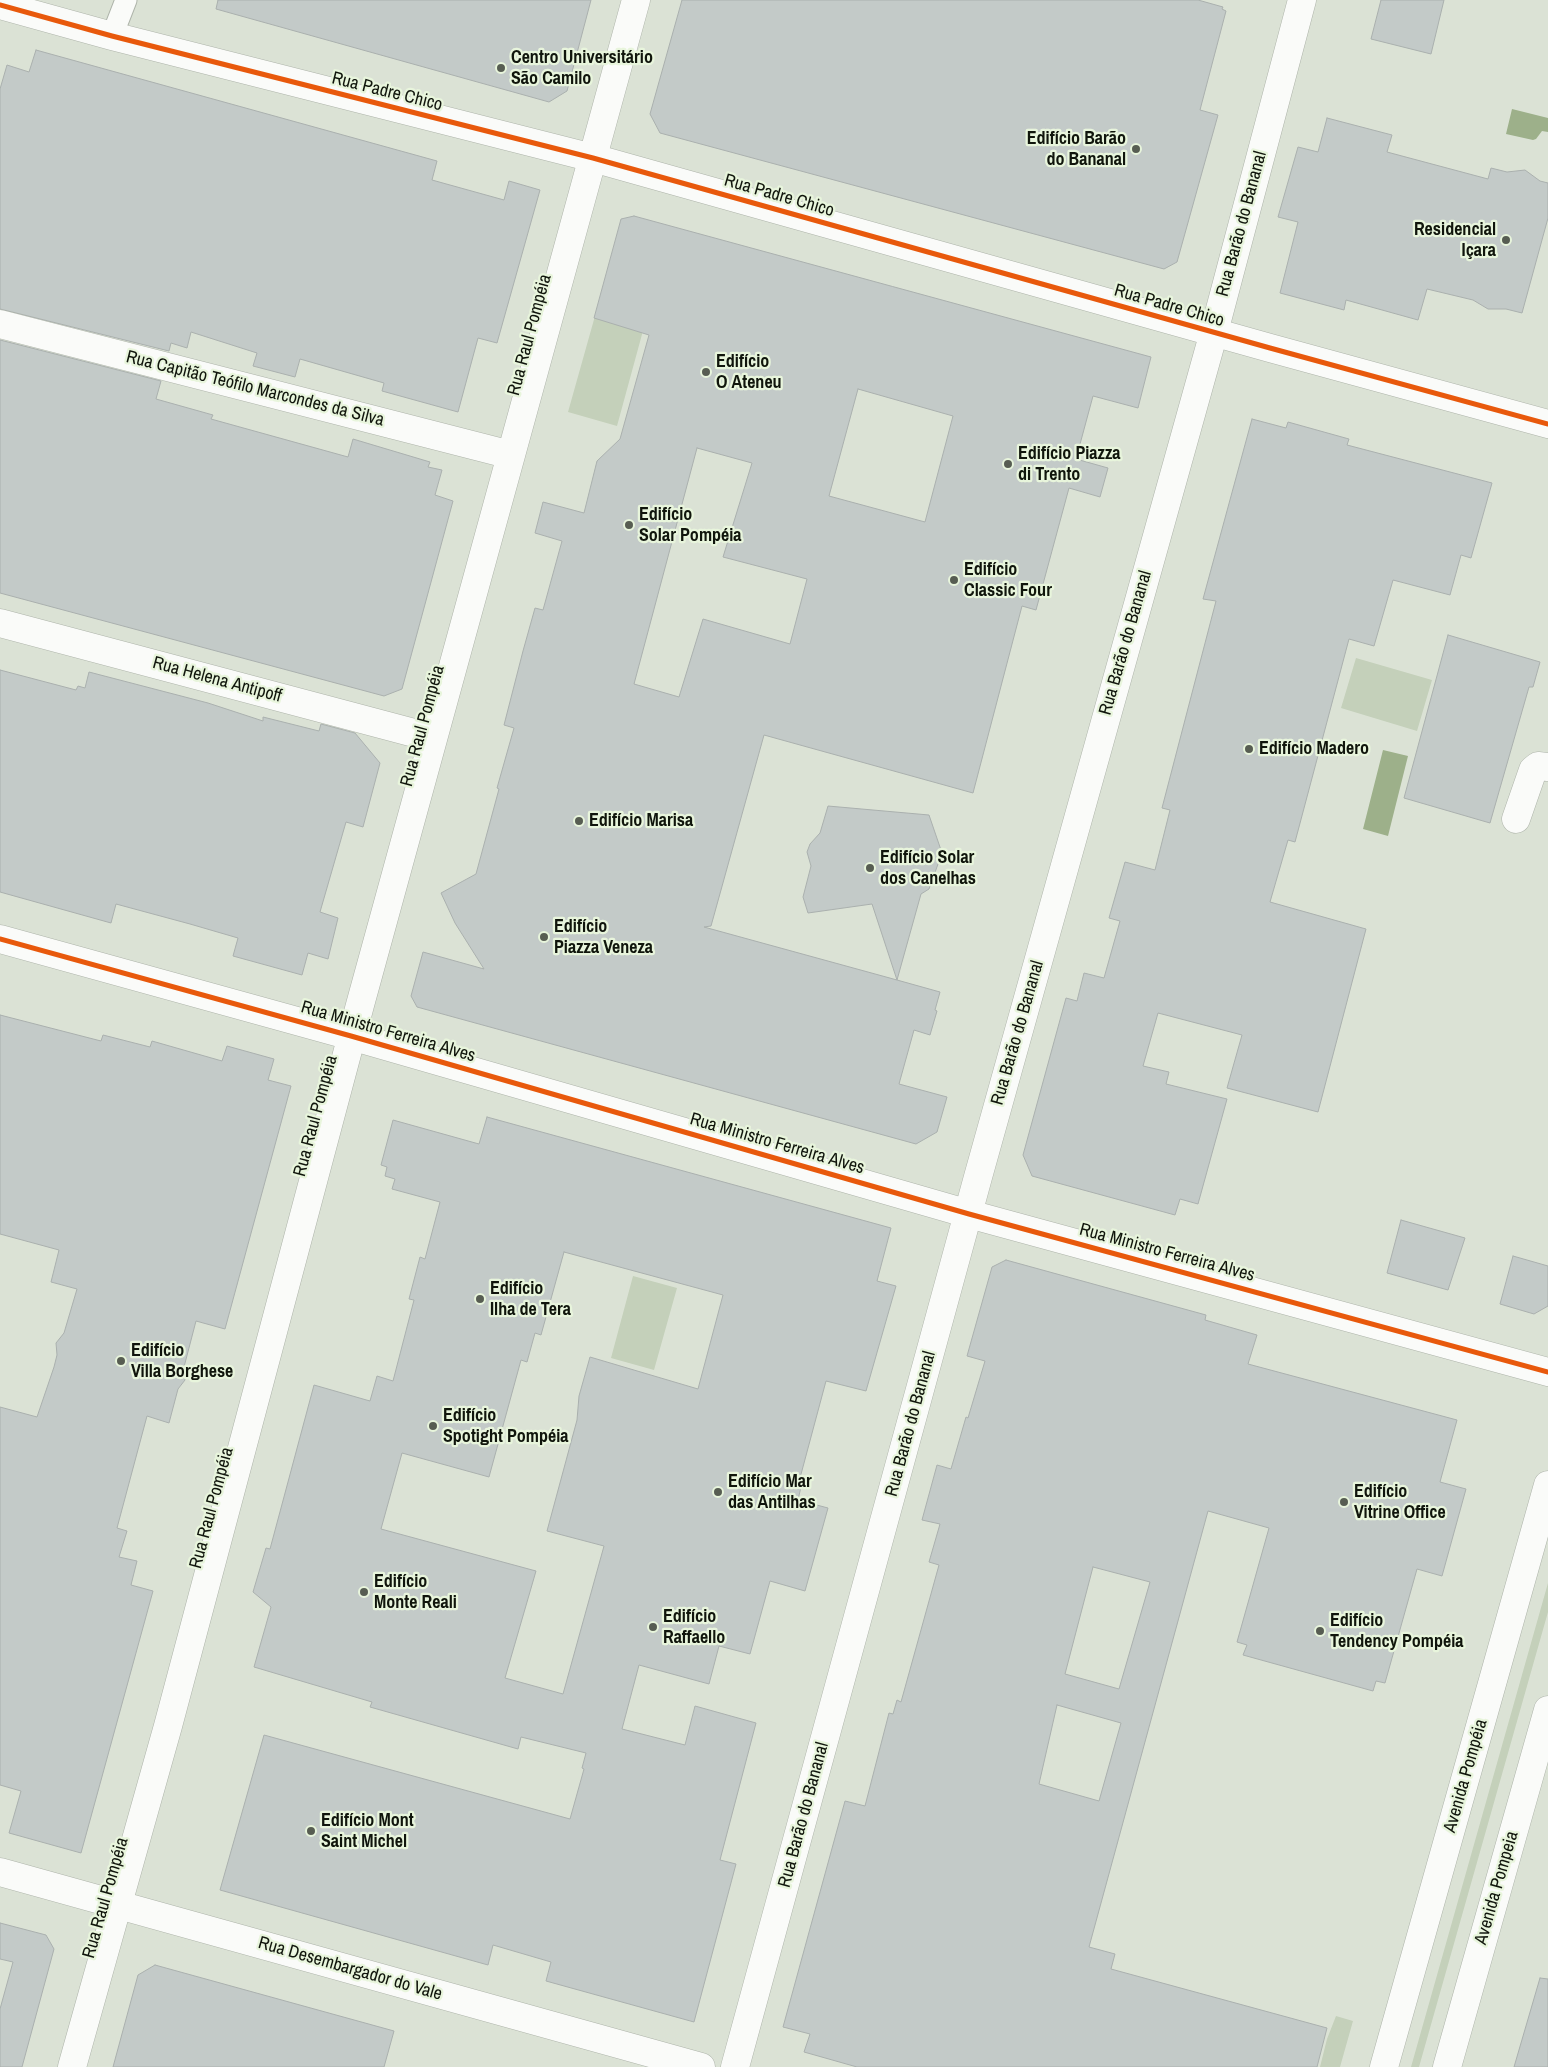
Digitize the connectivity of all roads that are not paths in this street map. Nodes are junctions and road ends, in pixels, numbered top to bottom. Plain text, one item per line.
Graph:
1 (126, 0) edge
2 (636, 0) edge
3 (1302, 0) edge
4 (0, 5) edge
5 (112, 36) junction
6 (593, 158) junction
7 (0, 324) edge
8 (1214, 332) junction
9 (1548, 424) edge
10 (511, 455) junction
11 (0, 623) edge
12 (433, 738) junction
13 (1548, 767) edge
14 (1516, 819) dead end
15 (0, 939) edge
16 (351, 1036) junction
17 (969, 1214) junction
18 (1548, 1372) edge
19 (1548, 1485) edge
20 (1548, 1710) edge
21 (0, 1872) edge
22 (118, 1904) junction
23 (72, 2067) edge
24 (701, 2067) edge
25 (735, 2067) edge
26 (1384, 2067) edge
27 (1447, 2067) edge

1 - 5 lane
2 - 6 street, Rua Raul Pompéia
3 - 8 street, Rua Barão do Bananal
4 - 5 street, Rua Padre Chico
5 - 6 street, Rua Padre Chico
6 - 8 street, Rua Padre Chico
6 - 10 street, Rua Raul Pompéia
7 - 10 street, Rua Capitão Teófilo Marcondes da Silva
8 - 9 street, Rua Padre Chico
8 - 17 street, Rua Barão do Bananal
10 - 12 street, Rua Raul Pompéia
11 - 12 street, Rua Helena Antipoff
12 - 16 street, Rua Raul Pompéia
13 - 14 street
15 - 16 street, Rua Ministro Ferreira Alves
16 - 17 street, Rua Ministro Ferreira Alves
16 - 22 street, Rua Raul Pompéia
17 - 18 street, Rua Ministro Ferreira Alves
17 - 25 street, Rua Barão do Bananal
19 - 26 street, Avenida Pompéia
20 - 27 street, Avenida Pompeia
21 - 22 street, Rua Desembargador do Vale
22 - 23 street, Rua Raul Pompéia
22 - 24 street, Rua Desembargador do Vale

